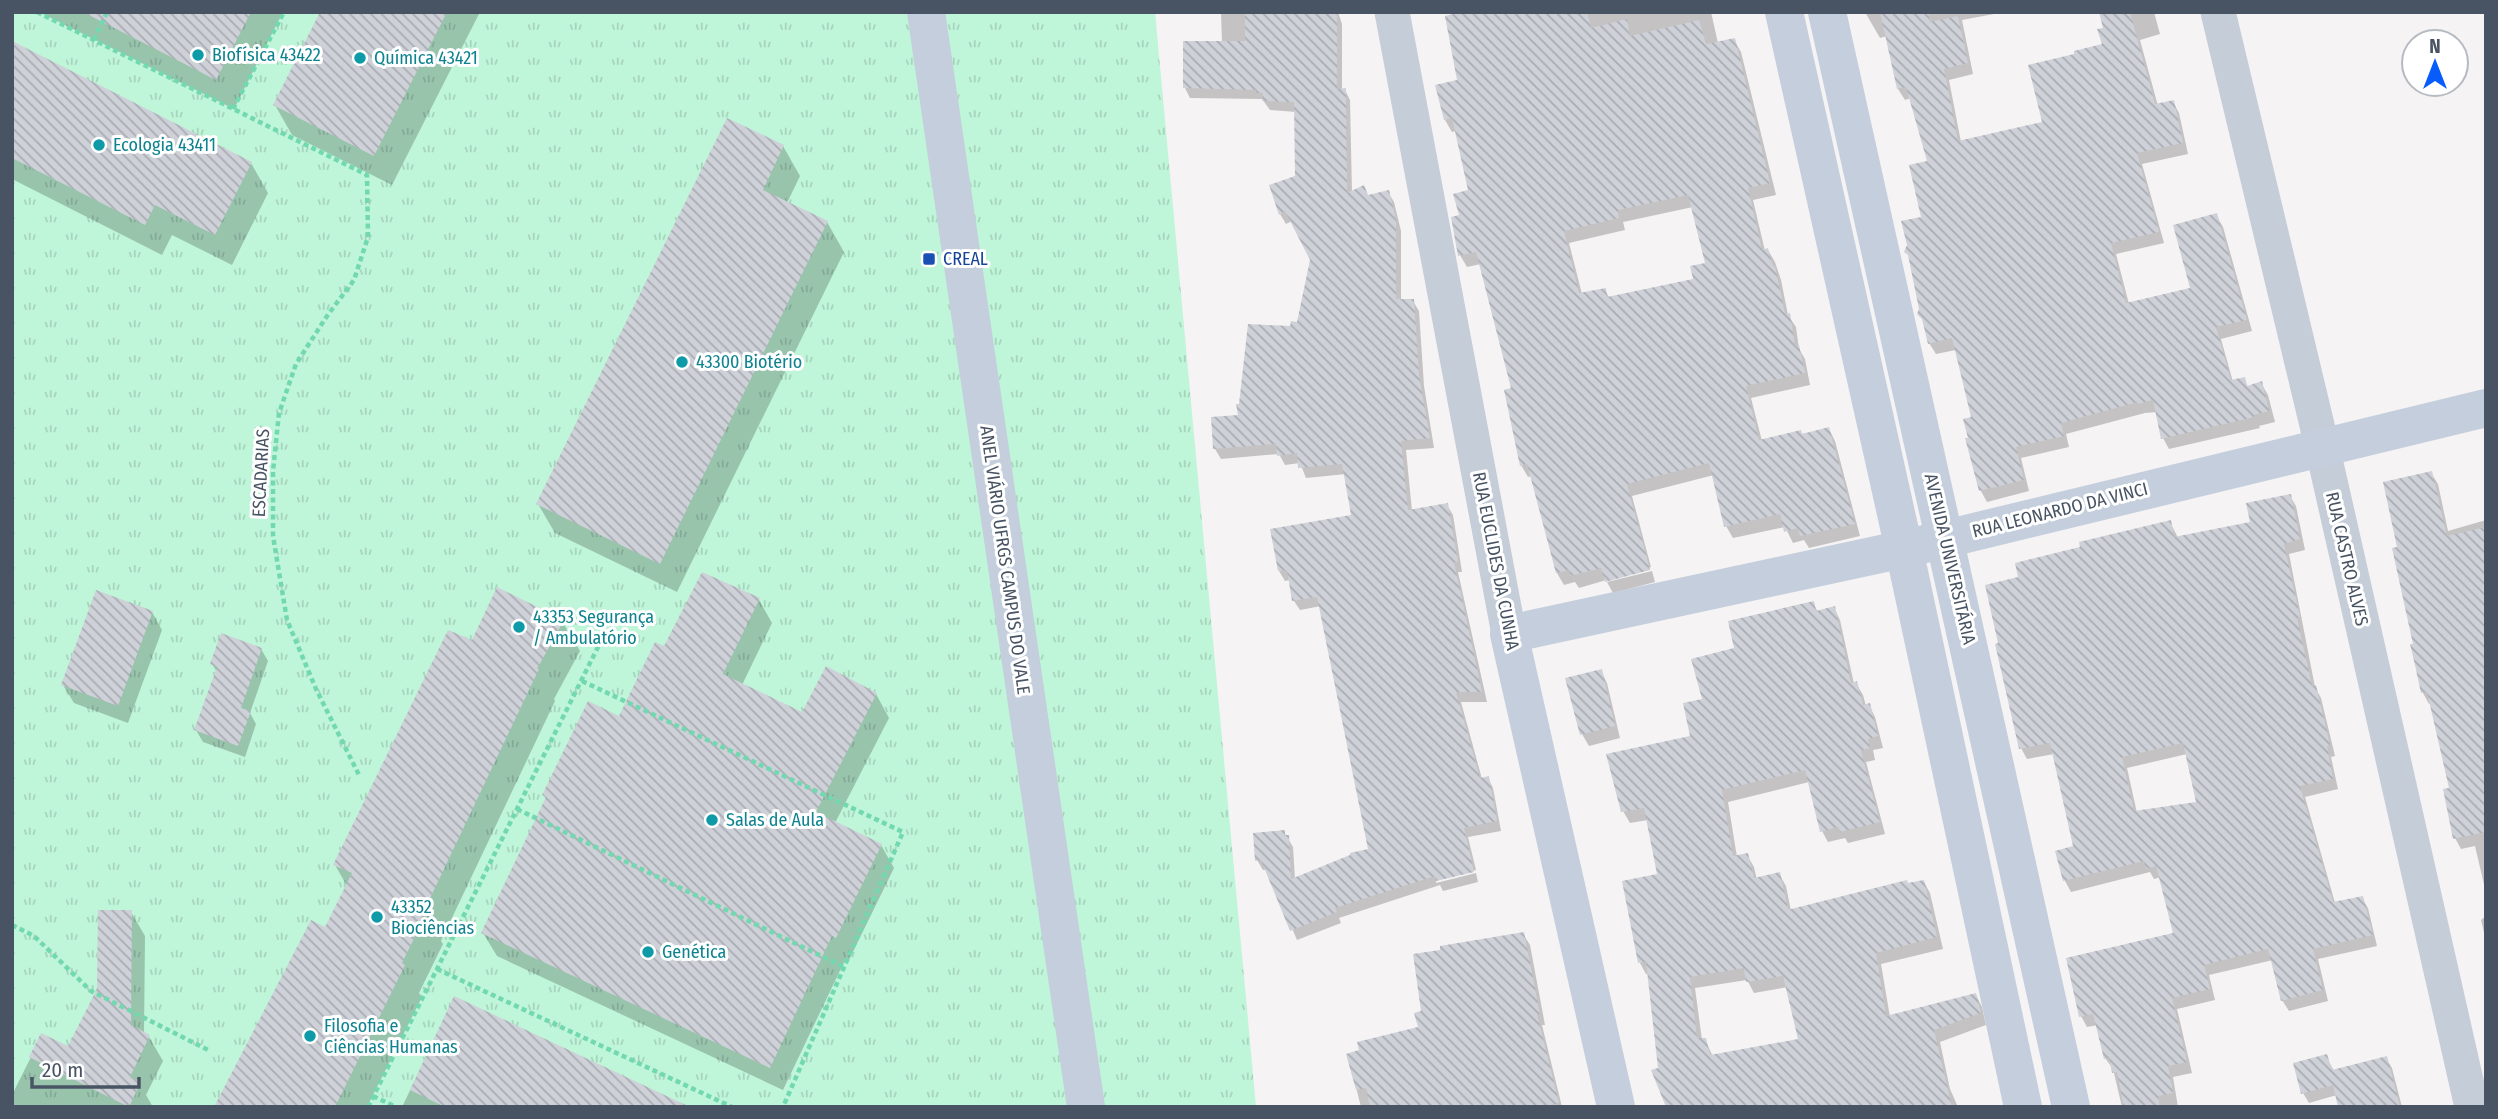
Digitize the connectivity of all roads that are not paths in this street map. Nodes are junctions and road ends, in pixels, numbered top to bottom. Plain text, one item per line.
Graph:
1 (926, 12) edge
2 (1392, 12) edge
3 (1784, 12) edge
4 (1827, 12) edge
5 (2218, 12) edge
6 (2486, 408) edge
7 (2322, 446) junction
8 (1946, 538) junction
9 (1904, 549) junction
10 (1509, 634) junction
11 (1086, 1107) edge
12 (1616, 1107) edge
13 (2023, 1107) edge
14 (2071, 1107) edge
15 (2472, 1107) edge

1 - 11 street, ANEL VIÁRIO UFRGS CAMPUS DO VALE
2 - 10 street, RUA EUCLIDES DA CUNHA
3 - 9 street
4 - 8 street, AVENIDA UNIVERSITÁRIA
5 - 7 street, RUA CASTRO ALVES
6 - 7 street, RUA LEONARDO DA VINCI
7 - 8 street, RUA LEONARDO DA VINCI
7 - 15 street, RUA CASTRO ALVES
8 - 9 street, RUA LEONARDO DA VINCI
8 - 14 street, AVENIDA UNIVERSITÁRIA
9 - 10 street, RUA LEONARDO DA VINCI
9 - 13 street
10 - 12 street, RUA EUCLIDES DA CUNHA

